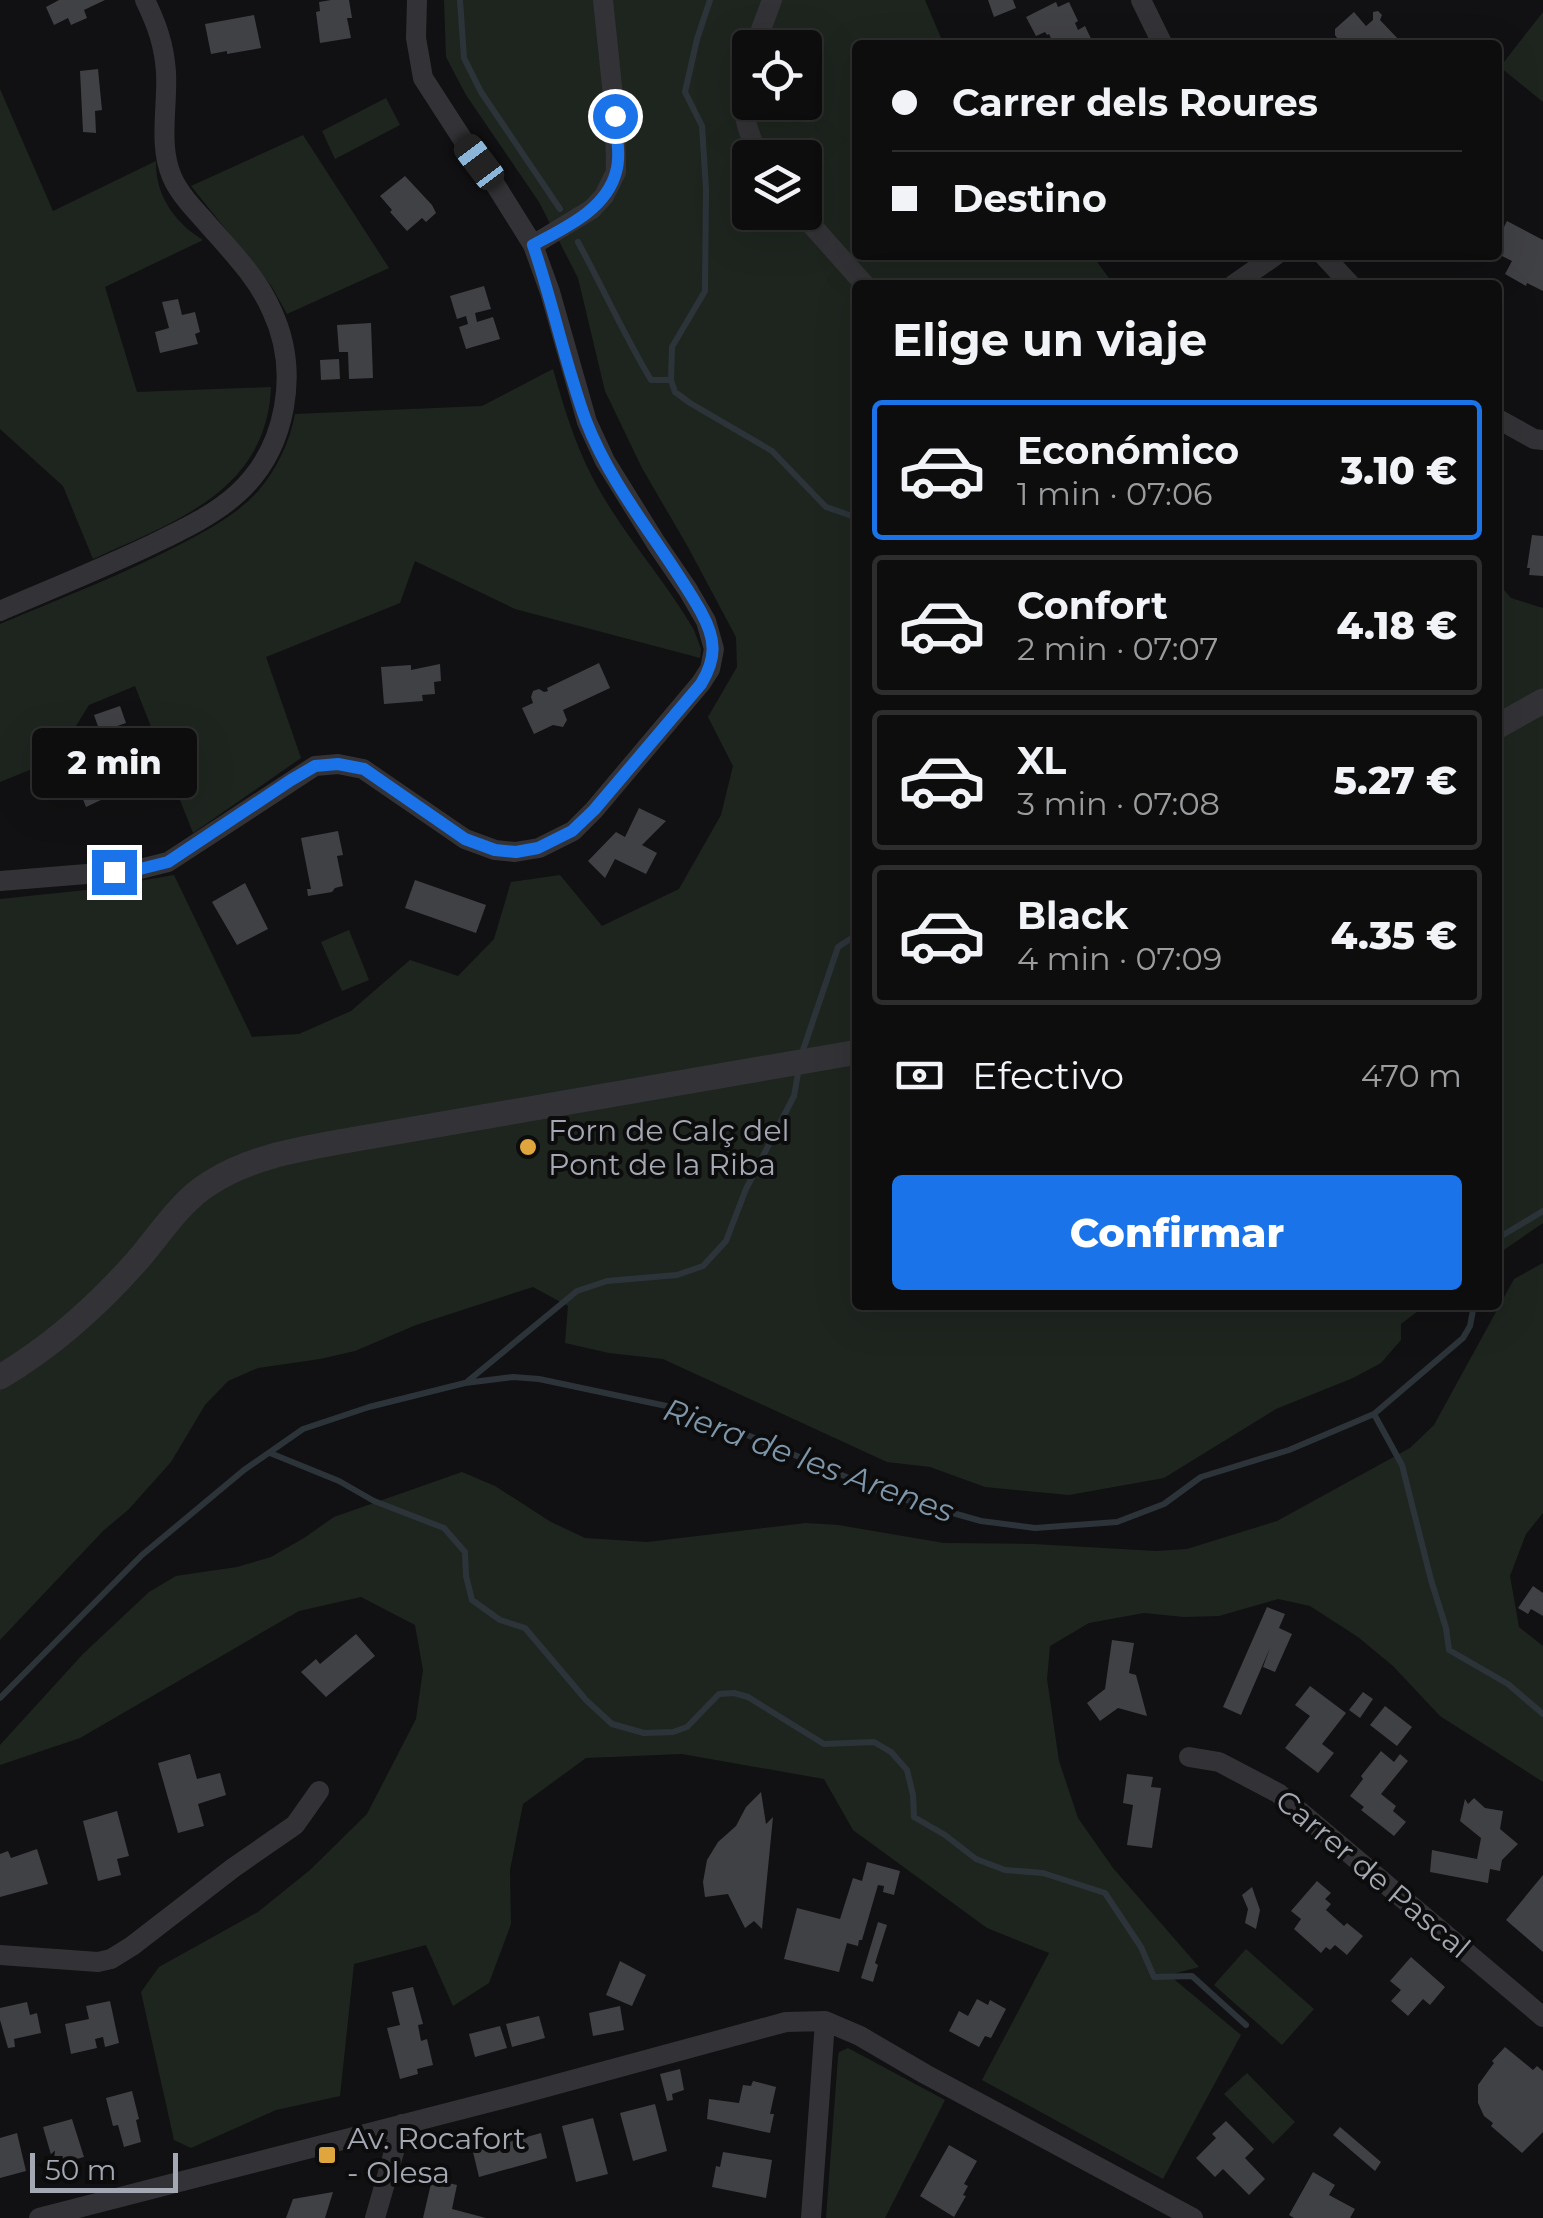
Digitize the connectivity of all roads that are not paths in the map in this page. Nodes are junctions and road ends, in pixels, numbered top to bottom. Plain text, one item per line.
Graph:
1 (145, 0) edge
2 (416, 0) edge
3 (603, 0) edge
4 (772, 0) edge
5 (1141, 0) edge
6 (761, 30) edge
7 (1160, 40) edge
8 (816, 230) edge
9 (533, 245) junction
10 (1269, 260) edge
11 (1327, 260) edge
12 (861, 280) edge
13 (1241, 280) edge
14 (1346, 280) edge
15 (1502, 421) edge
16 (1543, 440) edge
17 (0, 610) edge
18 (1543, 701) edge
19 (1502, 724) edge
20 (0, 880) edge
21 (846, 1055) edge
22 (0, 1377) edge
23 (1189, 1757) dead end
24 (319, 1791) dead end
25 (0, 1954) edge
26 (1543, 2017) edge
27 (825, 2021) junction
28 (402, 2124) junction
29 (40, 2218) edge
30 (375, 2218) edge
31 (811, 2218) edge
32 (1193, 2218) edge

1 - 17 street
2 - 9 street
3 - 9 street
4 - 6 street
5 - 7 street
8 - 12 street
9 - 20 street
10 - 13 street
11 - 14 street
15 - 16 street
18 - 19 street
21 - 22 street
23 - 26 street, Carrer de Pascal
24 - 25 street
27 - 28 street
27 - 31 street
27 - 32 street
28 - 29 street
28 - 30 street

